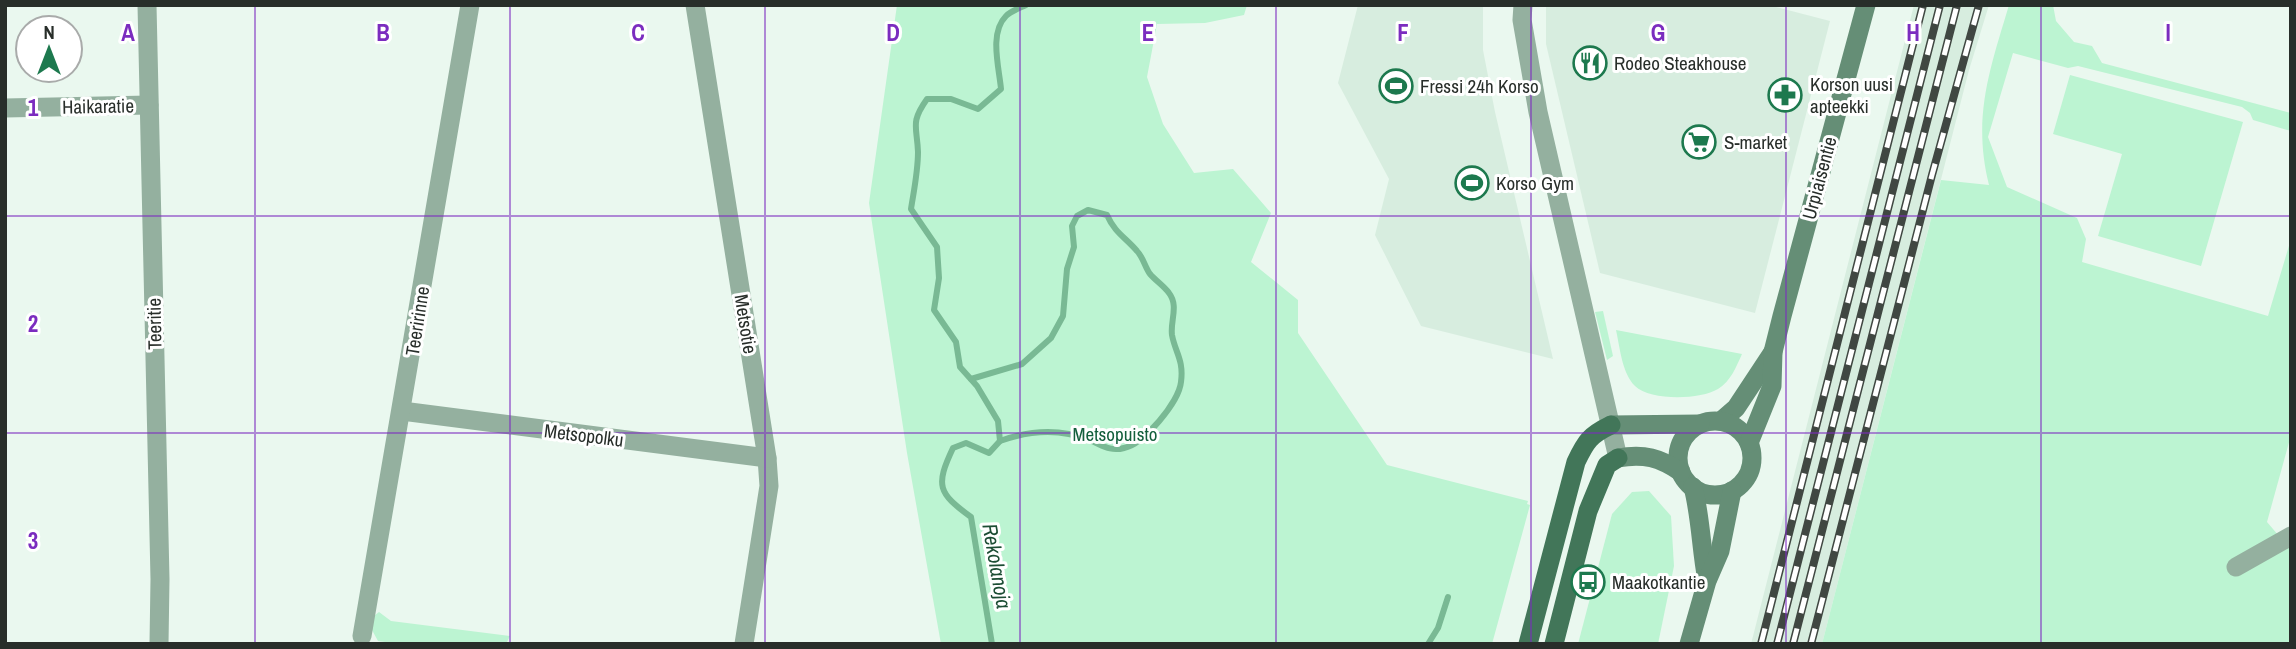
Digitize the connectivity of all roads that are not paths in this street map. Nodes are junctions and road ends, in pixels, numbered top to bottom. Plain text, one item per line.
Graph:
1 (146, 5) edge
2 (470, 5) edge
3 (695, 5) edge
4 (1523, 5) edge
5 (1866, 5) edge
6 (149, 105) junction
7 (5, 108) edge
8 (1773, 352) junction
9 (402, 411) junction
10 (1721, 421) junction
11 (1700, 424) junction
12 (1611, 425) junction
13 (1749, 443) junction
14 (767, 458) junction
15 (1618, 458) junction
16 (1687, 480) junction
17 (1732, 491) junction
18 (2291, 536) edge
19 (2236, 567) dead end
20 (1707, 581) junction
21 (362, 636) dead end
22 (159, 644) edge
23 (744, 644) edge
24 (1528, 644) edge
25 (1554, 644) edge
26 (1689, 644) edge

1 - 6 street, Teeritie
2 - 9 street, Teeririnne
3 - 14 street, Metsotie
4 - 12 street
5 - 8 main road, Urpiaisentie
6 - 7 street, Haikaratie
6 - 22 street, Teeritie
8 - 10 main road, Urpiaisentie
8 - 13 main road, Urpiaisentie
9 - 14 street, Metsopolku
9 - 21 street, Teeririnne
10 - 11 main road
10 - 13 main road
11 - 12 main road
11 - 16 main road, Urpiaisentie
12 - 15 street
12 - 24 main road
13 - 17 main road, Urpiaisentie
14 - 23 street, Metsotie
15 - 16 main road
15 - 25 main road
16 - 17 main road
16 - 20 main road, Urpiaisentie
17 - 20 main road, Urpiaisentie
18 - 19 street
20 - 26 main road, Urpiaisentie

